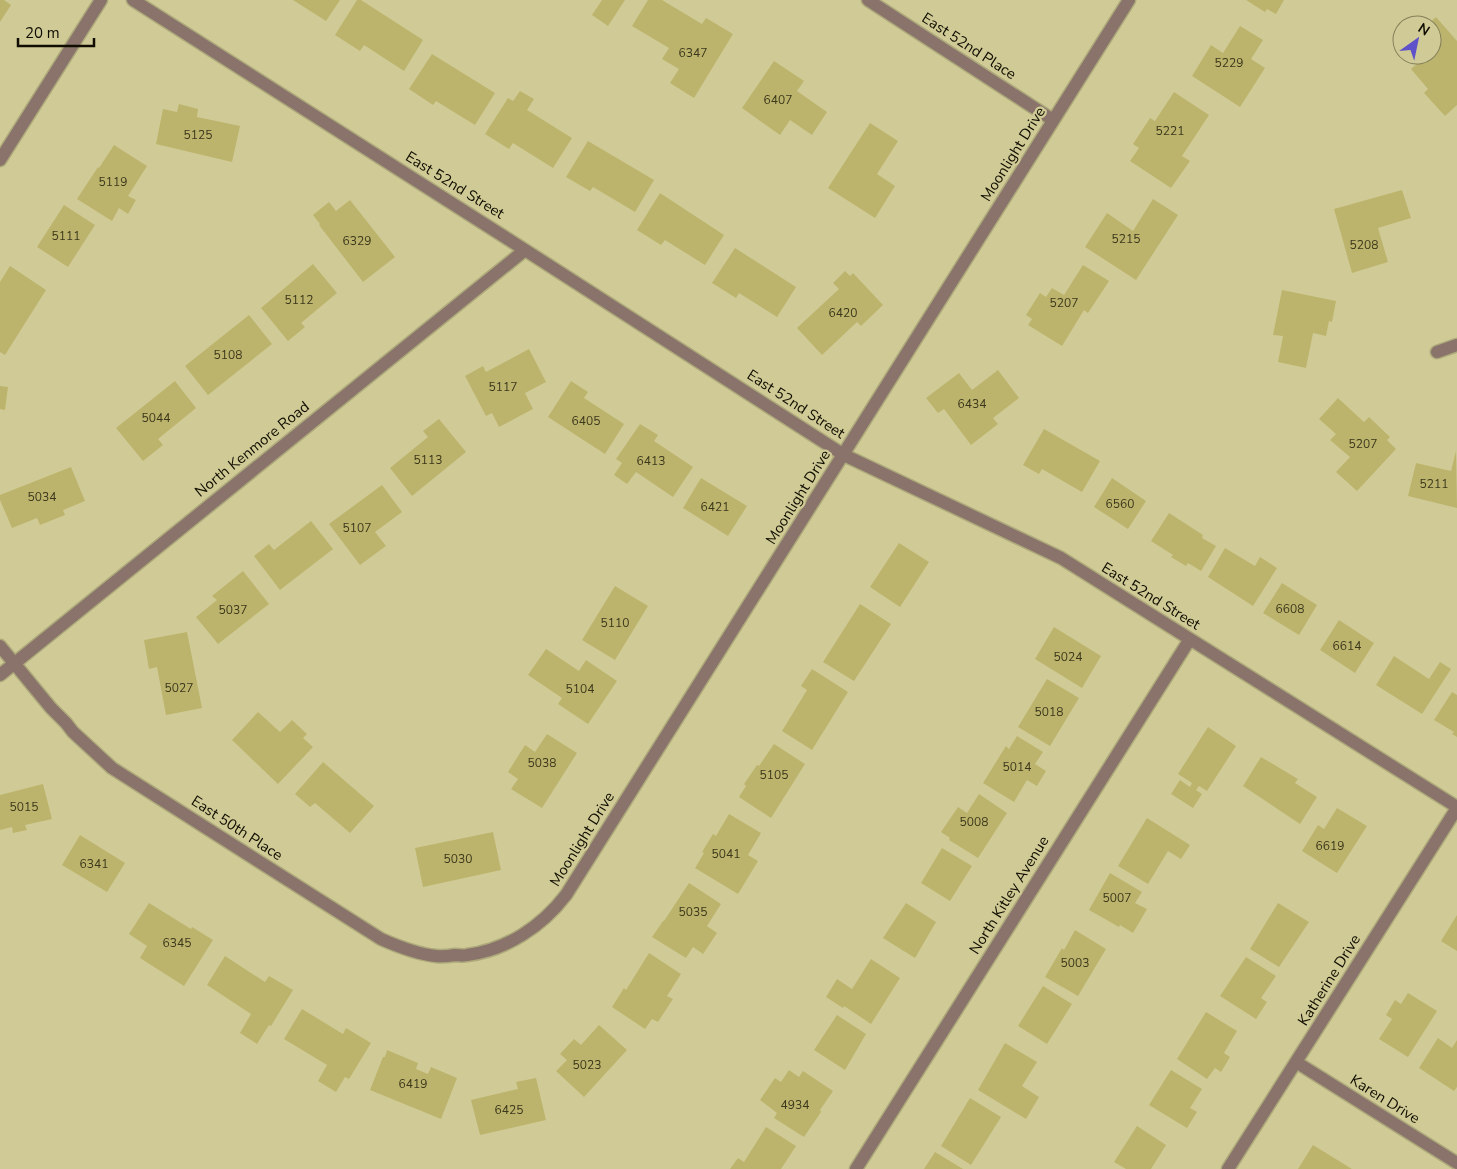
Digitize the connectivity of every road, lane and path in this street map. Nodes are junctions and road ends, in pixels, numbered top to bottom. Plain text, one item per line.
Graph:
1 (101, 0) edge
2 (133, 0) edge
3 (868, 0) edge
4 (1129, 0) edge
5 (1053, 120) junction
6 (0, 160) edge
7 (525, 250) junction
8 (1457, 345) edge
9 (1437, 352) dead end
10 (844, 455) junction
11 (1190, 639) junction
12 (0, 646) edge
13 (14, 663) junction
14 (0, 675) edge
15 (1457, 807) edge
16 (479, 952) joint
17 (1296, 1062) junction
18 (1457, 1163) edge
19 (856, 1169) edge
20 (1228, 1169) edge

1 - 6 street
2 - 7 street, East 52nd Street
3 - 5 street, East 52nd Place
4 - 5 street, Moonlight Drive
5 - 10 street, Moonlight Drive
7 - 10 street, East 52nd Street
7 - 13 street, North Kenmore Road
8 - 9 street
10 - 11 street, East 52nd Street
10 - 16 street, Moonlight Drive
11 - 15 street, East 52nd Street
11 - 19 street, North Kitley Avenue
12 - 13 street, East 50th Place
13 - 14 street, North Kenmore Road
13 - 16 street, East 50th Place
15 - 17 street, Katherine Drive
17 - 18 street, Karen Drive
17 - 20 street, Katherine Drive

